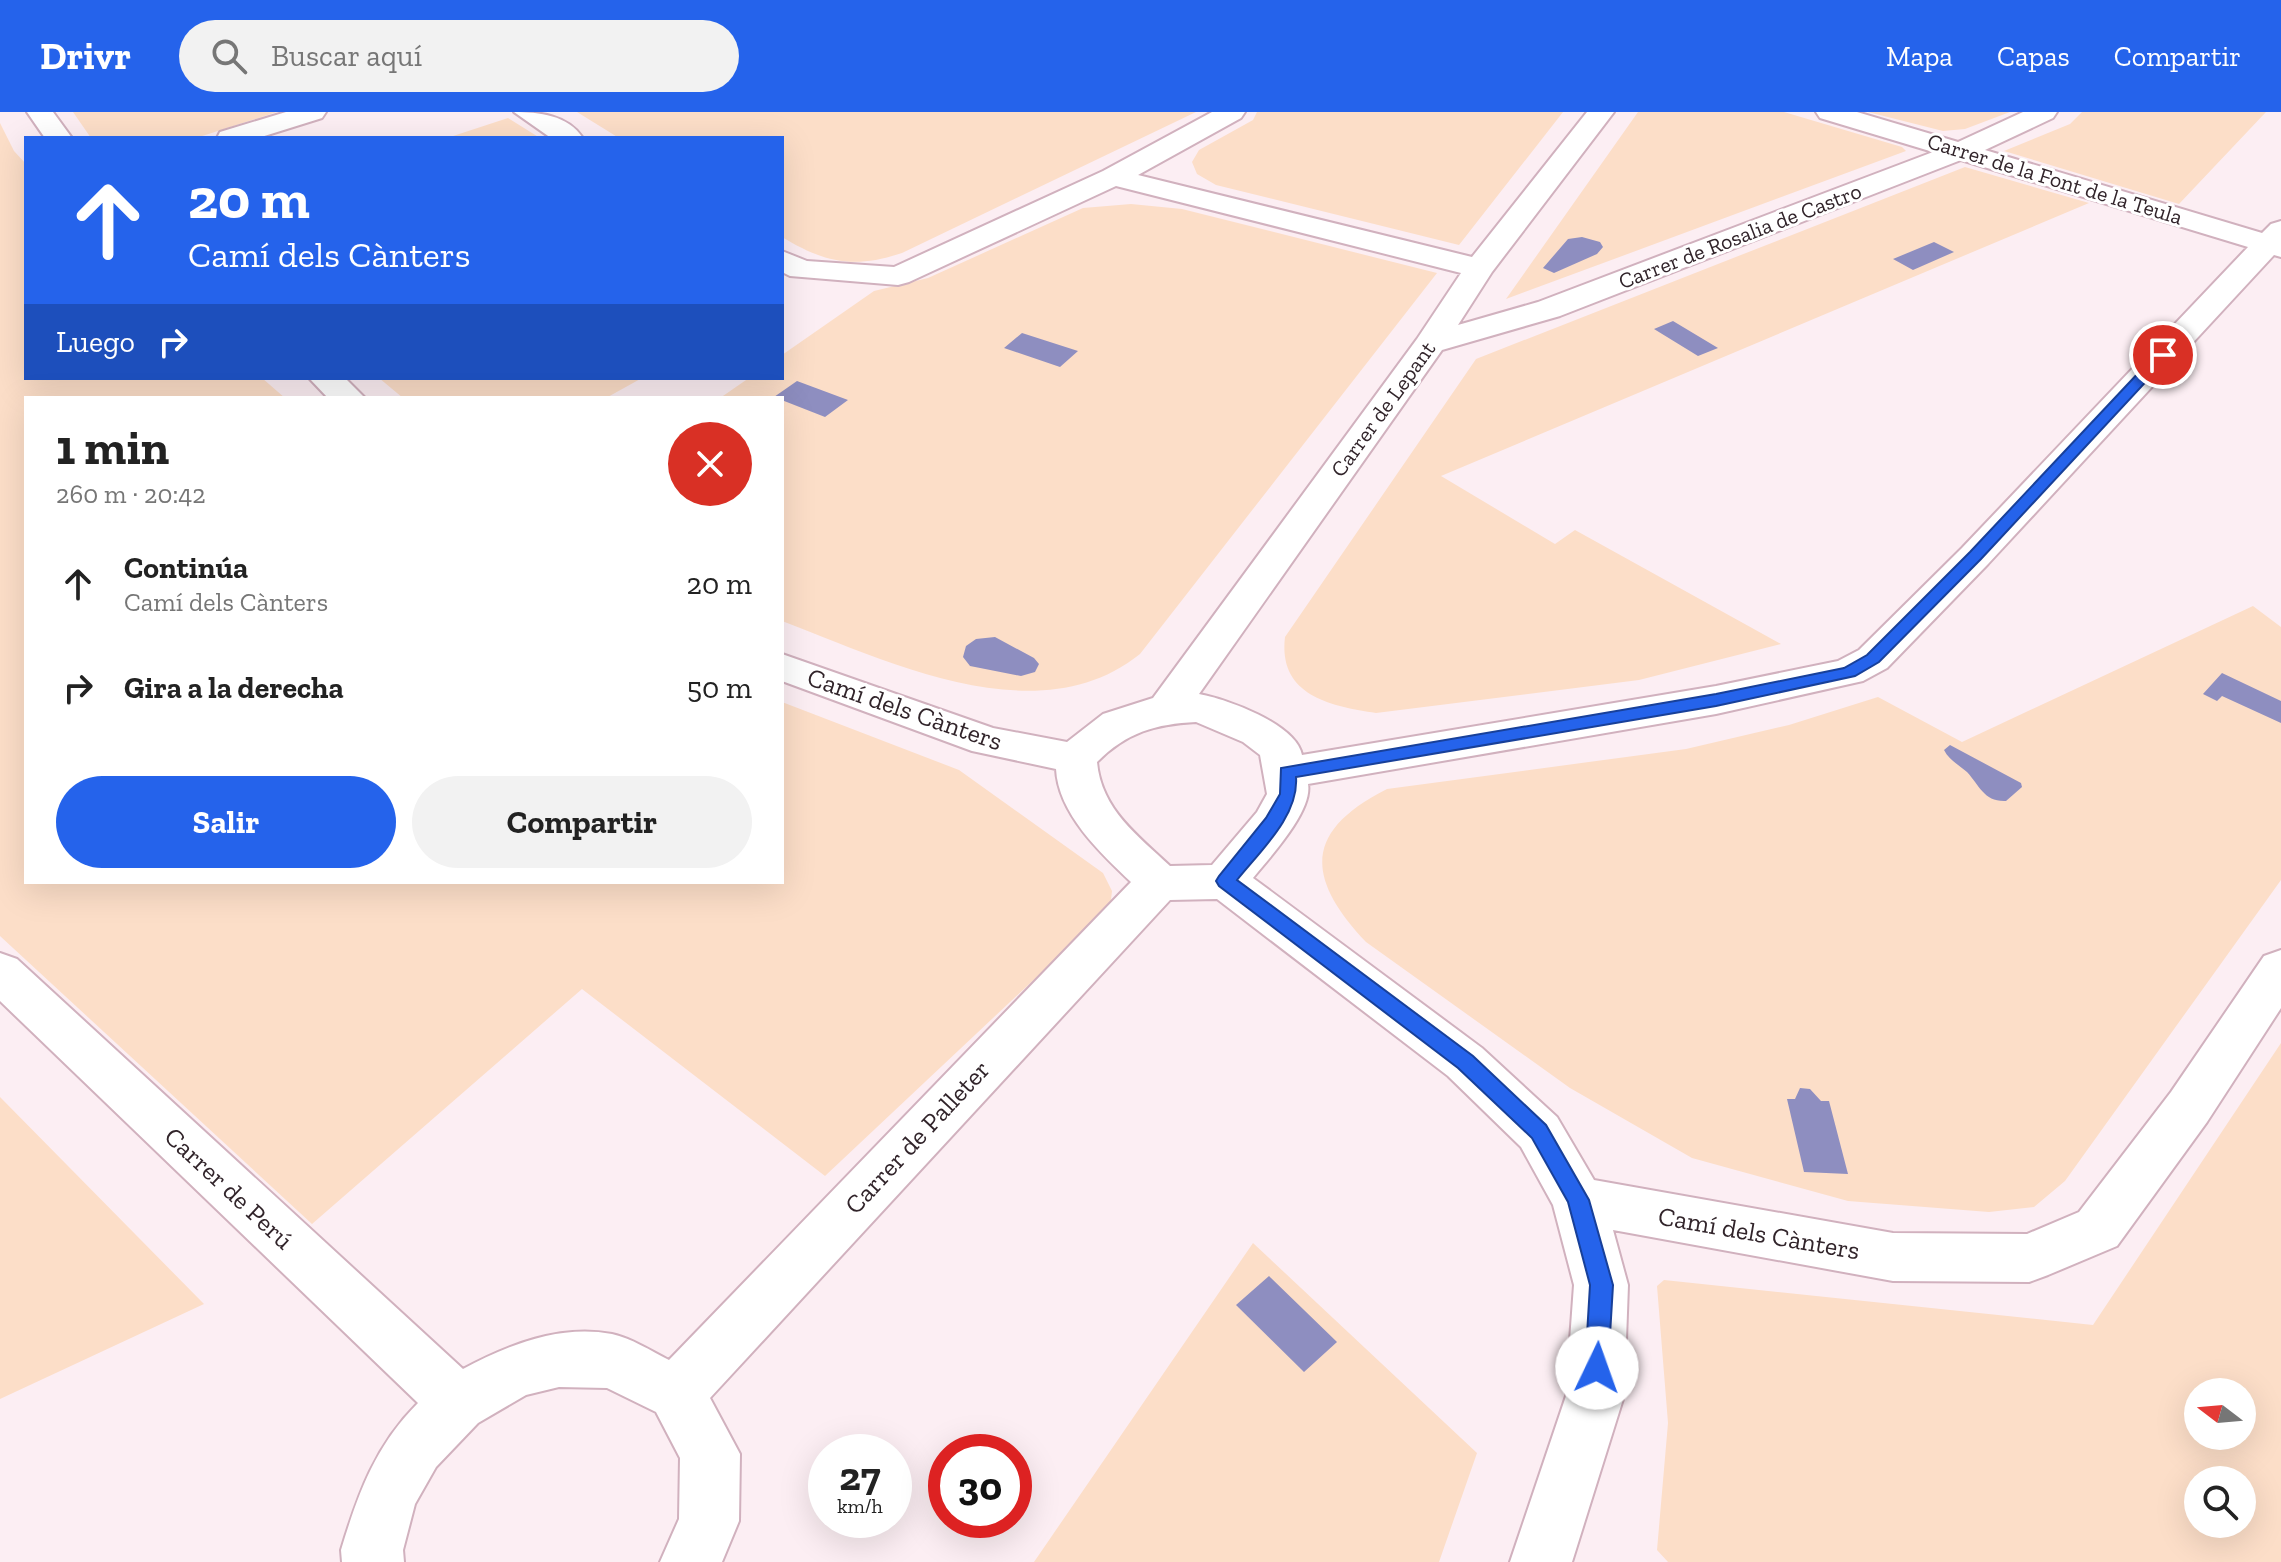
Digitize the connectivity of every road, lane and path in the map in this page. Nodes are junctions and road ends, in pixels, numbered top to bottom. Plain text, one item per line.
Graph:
1 (40, 112) edge
2 (313, 112) edge
3 (527, 112) edge
4 (1232, 112) edge
5 (1601, 112) edge
6 (1829, 112) edge
7 (2044, 112) edge
8 (58, 136) edge
9 (236, 136) edge
10 (567, 136) edge
11 (1961, 151) junction
12 (1113, 177) junction
13 (2276, 240) edge
14 (784, 261) edge
15 (1479, 268) junction
16 (1431, 343) junction
17 (327, 380) edge
18 (346, 396) edge
19 (784, 668) edge
20 (1167, 709) junction
21 (1076, 758) junction
22 (1287, 773) junction
23 (1225, 881) junction
24 (1159, 882) junction
25 (2281, 969) edge
26 (0, 972) edge
27 (1578, 1200) junction
28 (676, 1393) junction
29 (458, 1403) junction
30 (373, 1562) edge
31 (691, 1562) edge
32 (1541, 1562) edge

1 - 8 street
2 - 9 street
3 - 10 street
4 - 12 street
5 - 15 street, Carrer de Lepant
6 - 11 street, Carrer de la Font de la Teula
7 - 11 street, Carrer de Rosalia de Castro
11 - 13 street, Carrer de la Font de la Teula
11 - 16 street, Carrer de Rosalia de Castro
12 - 14 street
12 - 15 street
13 - 22 street
15 - 16 street, Carrer de Lepant
16 - 20 street, Carrer de Lepant
17 - 18 street
19 - 21 street, Camí dels Cànters
20 - 21 street
20 - 22 street
21 - 24 street
22 - 23 street
23 - 24 street
23 - 27 street
24 - 28 street, Carrer de Palleter
25 - 27 street, Camí dels Cànters
26 - 29 street, Carrer de Perú
27 - 32 street
28 - 29 street
28 - 31 street
29 - 30 street

